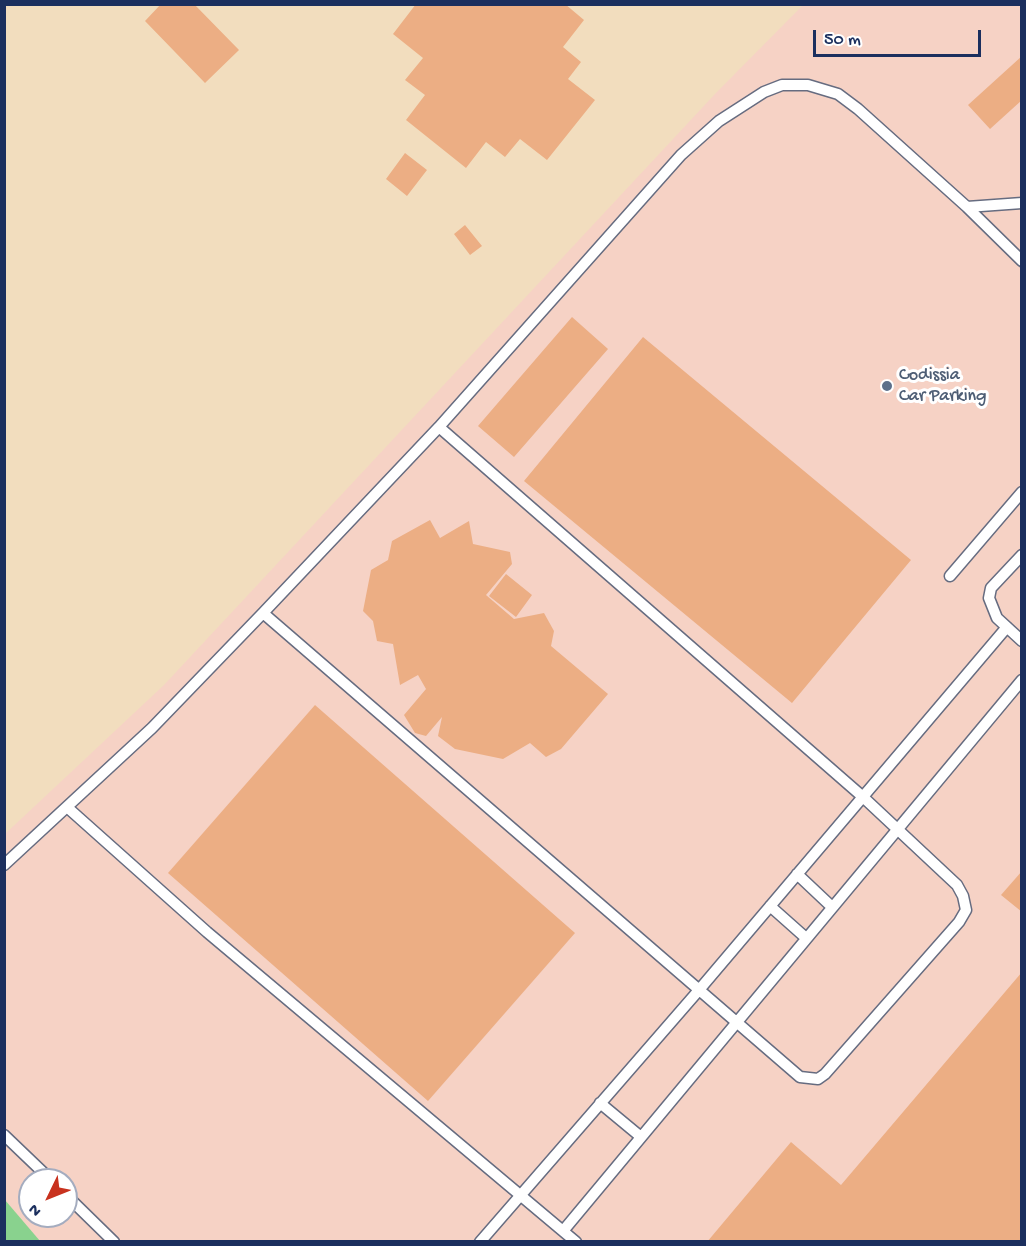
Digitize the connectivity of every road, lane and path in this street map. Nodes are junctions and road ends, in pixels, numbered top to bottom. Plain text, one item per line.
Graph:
1 (1022, 203) edge
2 (967, 207) junction
3 (1022, 261) edge
4 (439, 427) junction
5 (1022, 492) edge
6 (1022, 555) edge
7 (950, 576) dead end
8 (263, 613) junction
9 (1007, 627) junction
10 (1022, 641) edge
11 (1022, 680) edge
12 (863, 797) junction
13 (68, 808) junction
14 (897, 829) junction
15 (4, 865) edge
16 (797, 874) junction
17 (770, 906) junction
18 (832, 907) junction
19 (806, 938) junction
20 (699, 990) junction
21 (736, 1022) junction
22 (600, 1103) junction
23 (4, 1135) edge
24 (641, 1137) junction
25 (38, 1168) edge
26 (520, 1195) junction
27 (78, 1207) edge
28 (563, 1231) junction
29 (114, 1242) edge
30 (480, 1242) edge
31 (576, 1242) edge

1 - 2 lane
2 - 3 lane
2 - 4 lane
4 - 8 lane
4 - 12 lane
5 - 7 lane
6 - 9 lane
8 - 13 lane
8 - 20 lane
9 - 10 lane
9 - 12 lane
11 - 14 lane
12 - 14 lane
12 - 16 lane
13 - 15 lane
13 - 26 lane
14 - 18 lane
14 - 21 lane
16 - 17 lane
16 - 18 lane
17 - 19 lane
17 - 20 lane
18 - 19 lane
19 - 21 lane
20 - 21 lane
20 - 22 lane
21 - 24 lane
22 - 24 lane
22 - 26 lane
23 - 25 lane
24 - 28 lane
26 - 28 lane
26 - 30 lane
27 - 29 lane
28 - 31 lane

